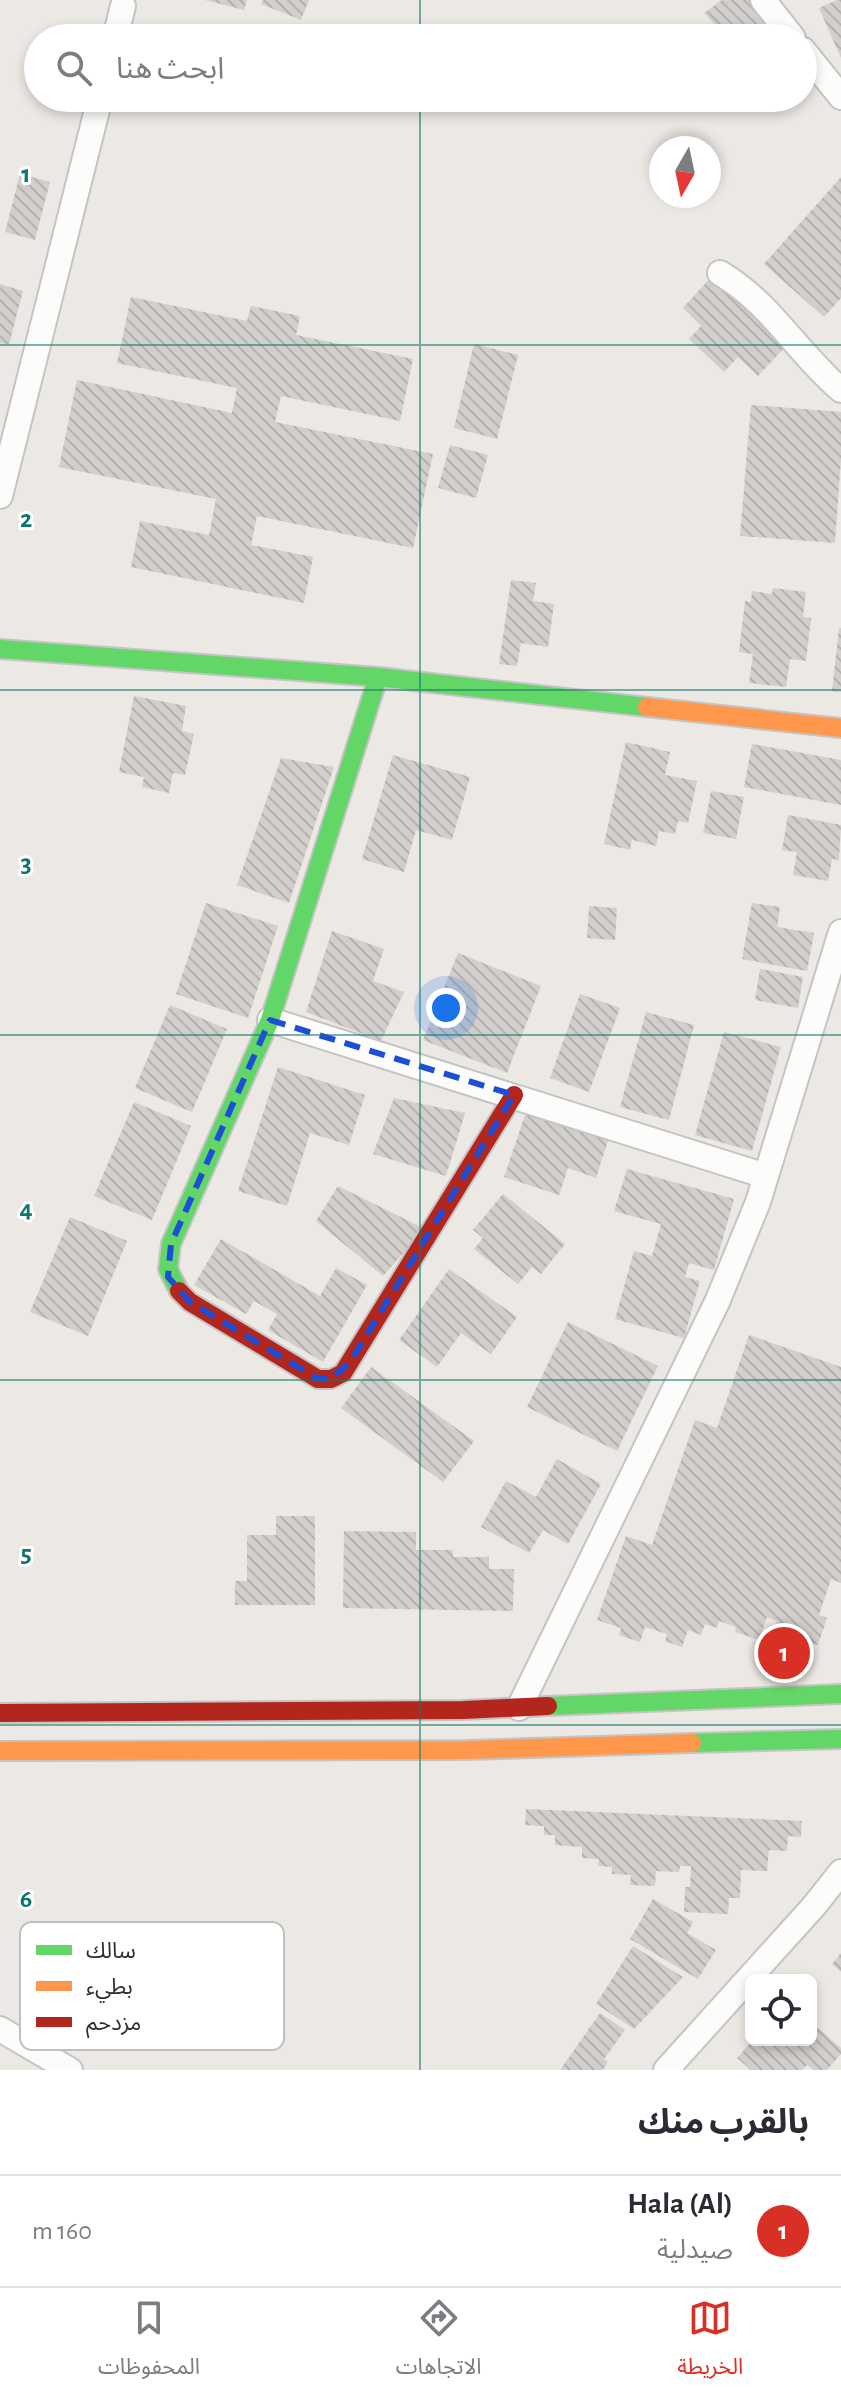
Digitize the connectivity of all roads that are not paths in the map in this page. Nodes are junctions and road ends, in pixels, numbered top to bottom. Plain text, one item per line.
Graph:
1 (763, 0) edge
2 (123, 6) dead end
3 (118, 24) edge
4 (782, 24) edge
5 (817, 67) edge
6 (841, 97) edge
7 (96, 112) edge
8 (720, 273) dead end
9 (841, 390) edge
10 (0, 496) edge
11 (0, 649) edge
12 (378, 677) junction
13 (841, 728) edge
14 (841, 932) edge
15 (270, 1020) junction
16 (514, 1095) junction
17 (766, 1176) junction
18 (841, 1694) edge
19 (519, 1708) junction
20 (0, 1713) edge
21 (841, 1739) edge
22 (0, 1751) edge
23 (841, 1872) edge
24 (0, 2029) edge
25 (20, 2041) edge
26 (36, 2050) edge
27 (70, 2070) edge
28 (666, 2070) edge

1 - 4 street
2 - 3 street
5 - 6 street
7 - 10 street
8 - 9 street
11 - 12 street
12 - 13 street
12 - 15 street
14 - 17 street
15 - 16 street
15 - 16 street
16 - 17 street
17 - 19 street
18 - 19 street
19 - 20 street
21 - 22 street
23 - 28 street
24 - 25 street
26 - 27 street

